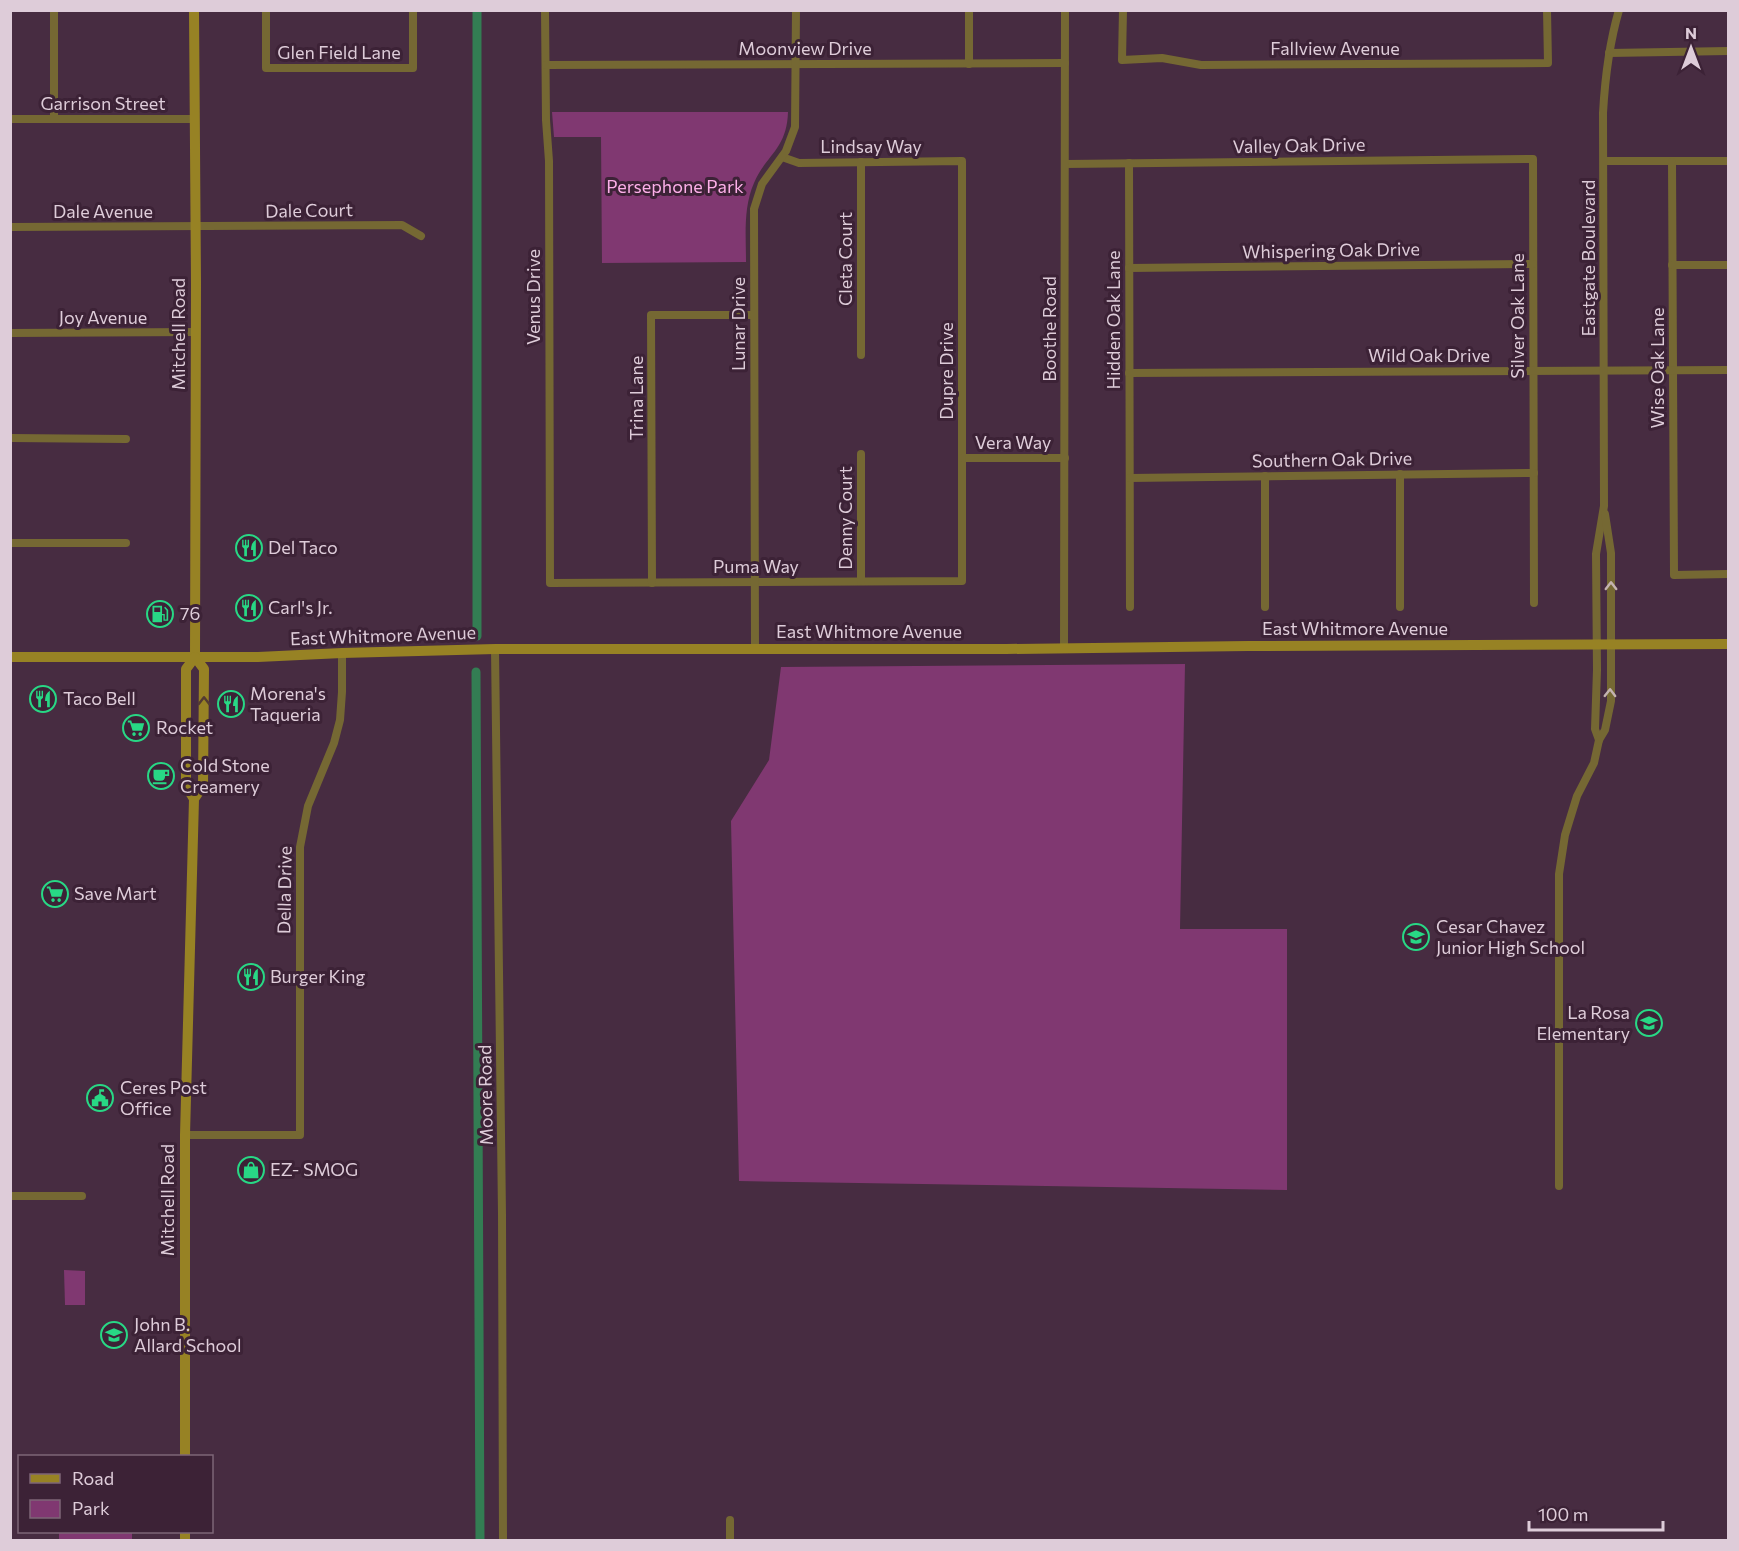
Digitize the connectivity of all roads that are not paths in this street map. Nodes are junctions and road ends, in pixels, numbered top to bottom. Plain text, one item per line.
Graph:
1 (54, 10) edge
2 (194, 10) edge
3 (266, 10) edge
4 (413, 10) edge
5 (545, 10) edge
6 (796, 10) edge
7 (969, 10) edge
8 (1065, 10) edge
9 (1123, 10) edge
10 (1547, 10) edge
11 (1619, 10) edge
12 (1728, 51) edge
13 (1609, 53) junction
14 (1065, 63) junction
15 (969, 64) junction
16 (546, 65) junction
17 (796, 65) junction
18 (10, 119) edge
19 (54, 119) junction
20 (195, 119) junction
21 (782, 157) junction
22 (1533, 159) joint
23 (962, 161) joint
24 (1604, 161) junction
25 (1728, 161) edge
26 (861, 162) junction
27 (1672, 162) junction
28 (1129, 163) junction
29 (1065, 164) junction
30 (195, 226) junction
31 (10, 227) edge
32 (421, 236) dead end
33 (1533, 264) junction
34 (1672, 265) junction
35 (1728, 265) edge
36 (1129, 268) junction
37 (754, 315) junction
38 (196, 332) junction
39 (10, 333) edge
40 (861, 355) dead end
41 (1533, 370) junction
42 (1605, 370) junction
43 (1673, 370) junction
44 (1728, 370) edge
45 (1130, 373) junction
46 (10, 438) edge
47 (126, 439) dead end
48 (861, 454) dead end
49 (962, 458) junction
50 (1065, 458) junction
51 (1534, 473) junction
52 (1400, 474) junction
53 (1265, 476) junction
54 (1130, 478) junction
55 (1604, 506) junction
56 (10, 543) edge
57 (126, 543) dead end
58 (1728, 574) edge
59 (861, 581) junction
60 (962, 581) joint
61 (754, 582) junction
62 (550, 583) joint
63 (652, 583) junction
64 (1534, 603) dead end
65 (1130, 607) dead end
66 (1265, 607) dead end
67 (1400, 607) dead end
68 (1597, 644) junction
69 (1611, 644) junction
70 (1728, 644) edge
71 (755, 648) junction
72 (1064, 648) junction
73 (495, 649) junction
74 (342, 653) junction
75 (10, 657) edge
76 (195, 657) junction
77 (1599, 740) junction
78 (194, 799) junction
79 (185, 1135) junction
80 (1559, 1186) dead end
81 (10, 1196) edge
82 (82, 1196) dead end
83 (185, 1455) edge
84 (730, 1520) dead end
85 (503, 1540) edge
86 (730, 1540) edge

1 - 19 street
2 - 20 main road, Mitchell Road
3 - 4 street, Glen Field Lane
5 - 16 street, Venus Drive
6 - 17 street, Lunar Drive
7 - 15 street
8 - 14 street, Boothe Road
9 - 10 street, Fallview Avenue
11 - 13 street, Eastgate Boulevard
12 - 13 street
13 - 24 street, Eastgate Boulevard
14 - 15 street, Moonview Drive
14 - 29 street, Boothe Road
15 - 17 street, Moonview Drive
16 - 17 street, Moonview Drive
16 - 62 street, Venus Drive
17 - 21 street, Lunar Drive
18 - 19 street, Garrison Street
19 - 20 street, Garrison Street
20 - 30 main road, Mitchell Road
21 - 26 street, Lindsay Way
21 - 37 street, Lunar Drive
22 - 28 street, Valley Oak Drive
22 - 33 street, Silver Oak Lane
23 - 26 street, Lindsay Way
23 - 49 street, Dupre Drive
24 - 27 street
24 - 42 street, Eastgate Boulevard
25 - 27 street
26 - 40 street, Cleta Court
27 - 34 street, Wise Oak Lane
28 - 29 street, Valley Oak Drive
28 - 36 street, Hidden Oak Lane
29 - 50 street, Boothe Road
30 - 31 street, Dale Avenue
30 - 32 street, Dale Court
30 - 38 main road, Mitchell Road
33 - 36 street, Whispering Oak Drive
33 - 41 street, Silver Oak Lane
34 - 35 street
34 - 43 street, Wise Oak Lane
36 - 45 street, Hidden Oak Lane
37 - 61 street, Lunar Drive
37 - 63 street, Trina Lane
38 - 39 street, Joy Avenue
38 - 76 main road, Mitchell Road
41 - 42 street, Wild Oak Drive
41 - 45 street, Wild Oak Drive
41 - 51 street, Silver Oak Lane
42 - 43 street, Wild Oak Drive
42 - 55 street, Eastgate Boulevard
43 - 44 street, Wild Oak Drive
43 - 58 street, Wise Oak Lane
45 - 54 street, Hidden Oak Lane
46 - 47 street
48 - 59 street, Denny Court
49 - 50 street, Vera Way
49 - 60 street, Dupre Drive
50 - 72 street, Boothe Road
51 - 52 street, Southern Oak Drive
51 - 64 street, Silver Oak Lane
52 - 53 street, Southern Oak Drive
52 - 67 street
53 - 54 street, Southern Oak Drive
53 - 66 street
54 - 65 street, Hidden Oak Lane
55 - 68 street, Eastgate Boulevard
69 -> 55 street, Eastgate Boulevard
56 - 57 street
59 - 60 street, Puma Way
59 - 61 street, Puma Way
61 - 63 street, Puma Way
61 - 71 street, Lunar Drive
62 - 63 street, Puma Way
68 - 69 main road, East Whitmore Avenue
68 - 72 main road, East Whitmore Avenue
68 - 77 street, Eastgate Boulevard
69 - 70 main road, East Whitmore Avenue
77 -> 69 street, Eastgate Boulevard
71 - 72 main road, East Whitmore Avenue
71 - 73 main road, East Whitmore Avenue
73 - 74 main road, East Whitmore Avenue
73 - 85 street, Moore Road
74 - 76 main road, East Whitmore Avenue
74 - 79 street, Della Drive
75 - 76 main road, East Whitmore Avenue
76 - 78 main road, Mitchell Road
78 -> 76 main road, Mitchell Road
77 - 80 street, Eastgate Boulevard
78 - 79 main road, Mitchell Road
79 - 83 main road, Mitchell Road
81 - 82 street
84 - 86 street

